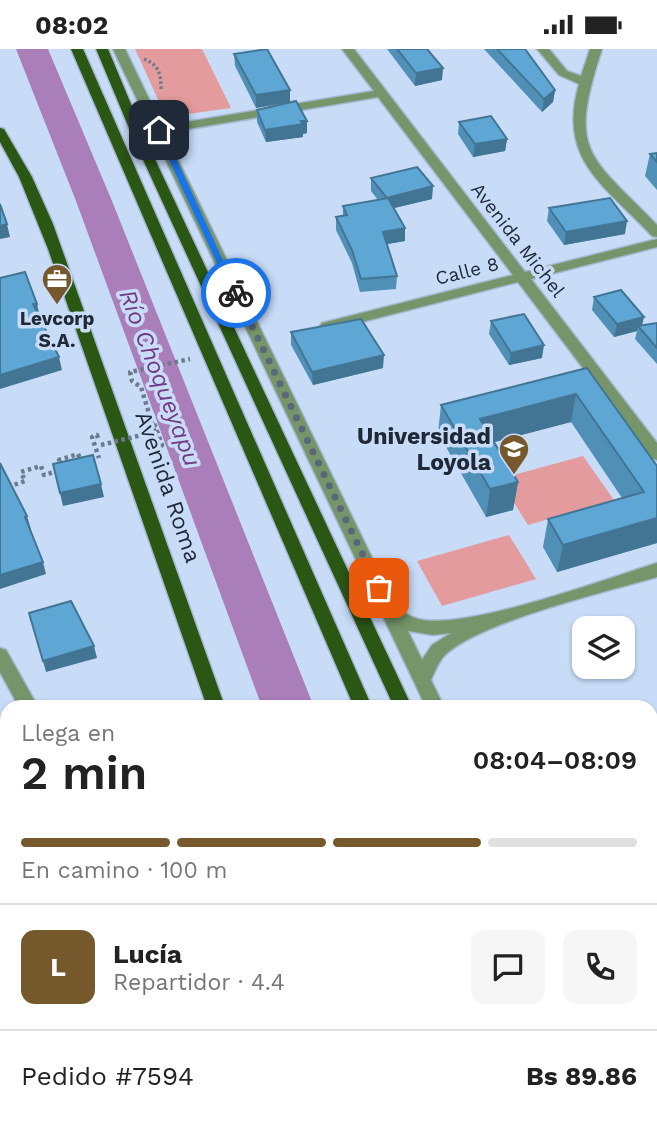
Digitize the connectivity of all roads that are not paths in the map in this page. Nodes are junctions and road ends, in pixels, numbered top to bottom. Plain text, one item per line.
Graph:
1 (77, 49) edge
2 (102, 49) edge
3 (119, 49) edge
4 (348, 49) edge
5 (544, 49) edge
6 (596, 49) edge
7 (585, 82) junction
8 (381, 93) junction
9 (159, 130) junction
10 (0, 132) edge
11 (657, 233) edge
12 (657, 243) edge
13 (523, 278) junction
14 (327, 325) edge
15 (657, 454) edge
16 (657, 570) edge
17 (391, 613) junction
18 (486, 622) junction
19 (0, 655) edge
20 (422, 680) junction
21 (25, 700) edge
22 (214, 700) edge
23 (360, 700) edge
24 (400, 700) edge
25 (432, 700) edge

1 - 23 main road
2 - 24 main road
3 - 9 street
4 - 8 street, Avenida Michel
5 - 7 street
6 - 7 street
7 - 11 street
8 - 9 street
8 - 13 street, Avenida Michel
9 - 17 street
10 - 22 main road, Avenida Roma
12 - 13 street, Calle 8
13 - 14 street, Calle 8
13 - 15 street, Avenida Michel
16 - 18 street
17 - 18 street
17 - 20 street
18 - 20 street
19 - 21 street
20 - 25 street

